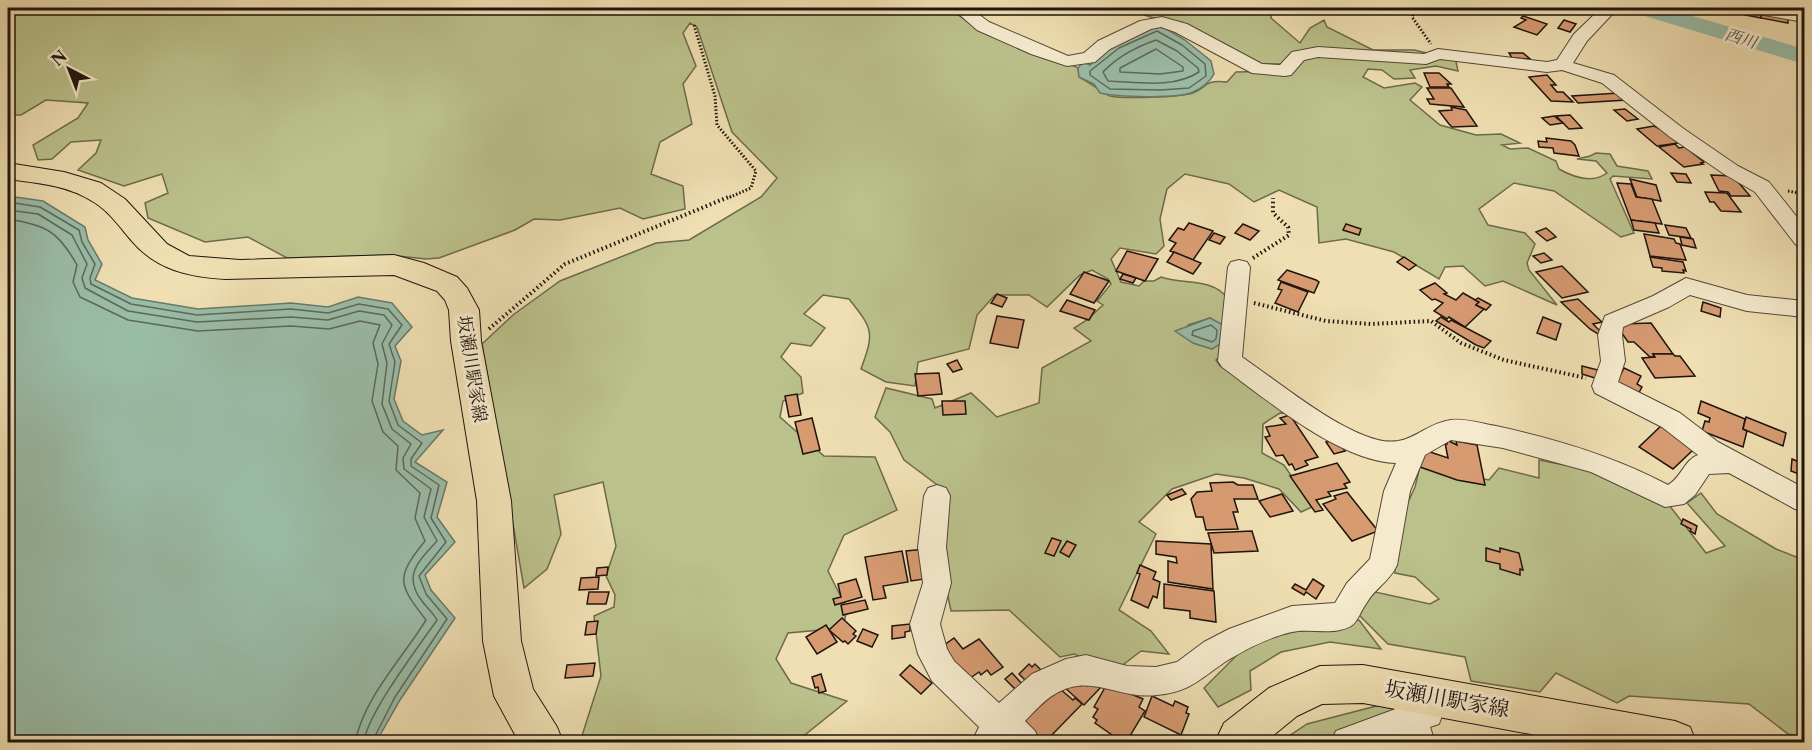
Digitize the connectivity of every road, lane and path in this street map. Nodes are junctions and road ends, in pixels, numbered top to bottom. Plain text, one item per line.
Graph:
1 (960, 8) edge
2 (1415, 8) edge
3 (1610, 8) edge
4 (1752, 8) edge
5 (1804, 17) edge
6 (693, 25) dead end
7 (1438, 54) junction
8 (1563, 65) junction
9 (8, 171) edge
10 (1273, 198) dead end
11 (1804, 240) edge
12 (1239, 267) joint
13 (1804, 309) edge
14 (1234, 321) junction
15 (466, 341) junction
16 (1604, 386) junction
17 (1409, 451) junction
18 (1732, 462) junction
19 (937, 496) dead end
20 (1804, 501) edge
21 (1418, 718) edge
22 (995, 732) edge
23 (542, 742) edge
24 (1024, 742) edge
25 (1236, 742) edge
26 (1347, 742) edge
27 (1675, 742) edge

1 - 7 street
2 - 7 path
3 - 8 street
4 - 5 street
6 - 15 path
7 - 8 street
8 - 11 street
9 - 15 main road, 坂瀬川駅家線
10 - 12 path
12 - 14 street
13 - 16 street
14 - 16 path
14 - 17 street
15 - 23 main road, 坂瀬川駅家線
16 - 18 street
17 - 18 street
17 - 22 street
18 - 20 street
19 - 22 street
21 - 25 main road, 坂瀬川駅家線
21 - 26 street
21 - 27 main road, 坂瀬川駅家線
22 - 24 street

